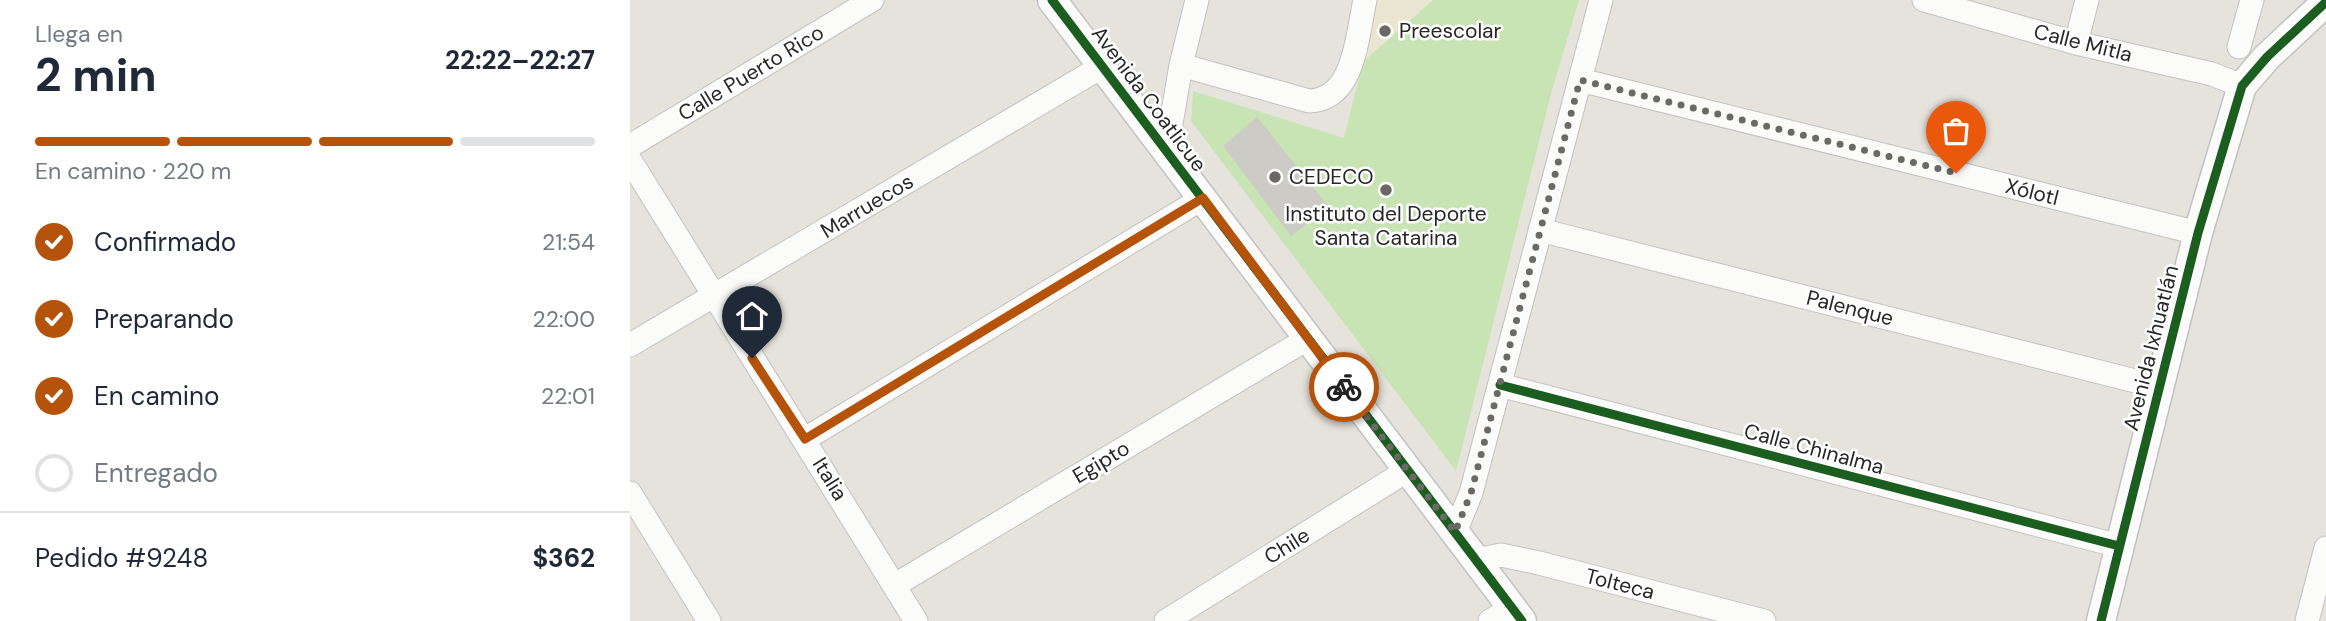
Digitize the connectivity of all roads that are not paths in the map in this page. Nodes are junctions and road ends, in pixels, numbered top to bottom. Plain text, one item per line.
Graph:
1 (872, 0) edge
2 (1052, 0) edge
3 (1197, 0) edge
4 (1365, 0) edge
5 (1601, 0) edge
6 (1925, 0) edge
7 (2087, 0) edge
8 (2252, 0) edge
9 (2323, 10) edge
10 (2076, 43) junction
11 (2239, 47) dead end
12 (1181, 65) junction
13 (1103, 66) junction
14 (1580, 80) junction
15 (2242, 86) junction
16 (630, 146) edge
17 (1166, 153) junction
18 (630, 160) edge
19 (1203, 198) junction
20 (1540, 230) junction
21 (2198, 233) junction
22 (713, 298) junction
23 (1307, 339) junction
24 (630, 345) edge
25 (1500, 385) junction
26 (2159, 387) junction
27 (805, 439) junction
28 (1408, 470) junction
29 (630, 493) edge
30 (1455, 532) junction
31 (2119, 546) junction
32 (2326, 548) edge
33 (1476, 560) junction
34 (895, 585) junction
35 (1508, 617) edge
36 (709, 621) edge
37 (916, 621) edge
38 (1166, 621) edge
39 (1764, 621) edge
40 (2101, 621) edge
41 (2307, 621) edge

1 - 16 street, Calle Puerto Rico
2 - 13 street, Avenida Coatlicue
3 - 12 street
4 - 12 street
5 - 14 street
6 - 10 street, Calle Mitla
7 - 10 street
8 - 11 street
9 - 15 street
10 - 15 street, Calle Mitla
12 - 17 street
13 - 17 street, Avenida Coatlicue
13 - 22 street, Marruecos
14 - 20 street
14 - 21 street, Xólotl
15 - 21 street, Avenida Ixhuatlán
17 - 19 street, Avenida Coatlicue
18 - 22 street, Italia
19 - 23 street, Avenida Coatlicue
19 - 27 street
20 - 25 street
20 - 26 street, Palenque
21 - 26 street, Avenida Ixhuatlán
22 - 24 street, Marruecos
22 - 27 street, Italia
23 - 28 street, Avenida Coatlicue
23 - 34 street, Egipto
25 - 30 street
25 - 31 street, Calle Chinalma
26 - 31 street, Avenida Ixhuatlán
27 - 34 street, Italia
28 - 30 street, Avenida Coatlicue
28 - 38 street, Chile
29 - 36 street
30 - 33 street, Avenida Coatlicue
31 - 40 street, Avenida Ixhuatlán
32 - 41 street
33 - 35 street, Avenida Coatlicue
33 - 39 street, Tolteca
34 - 37 street, Italia

